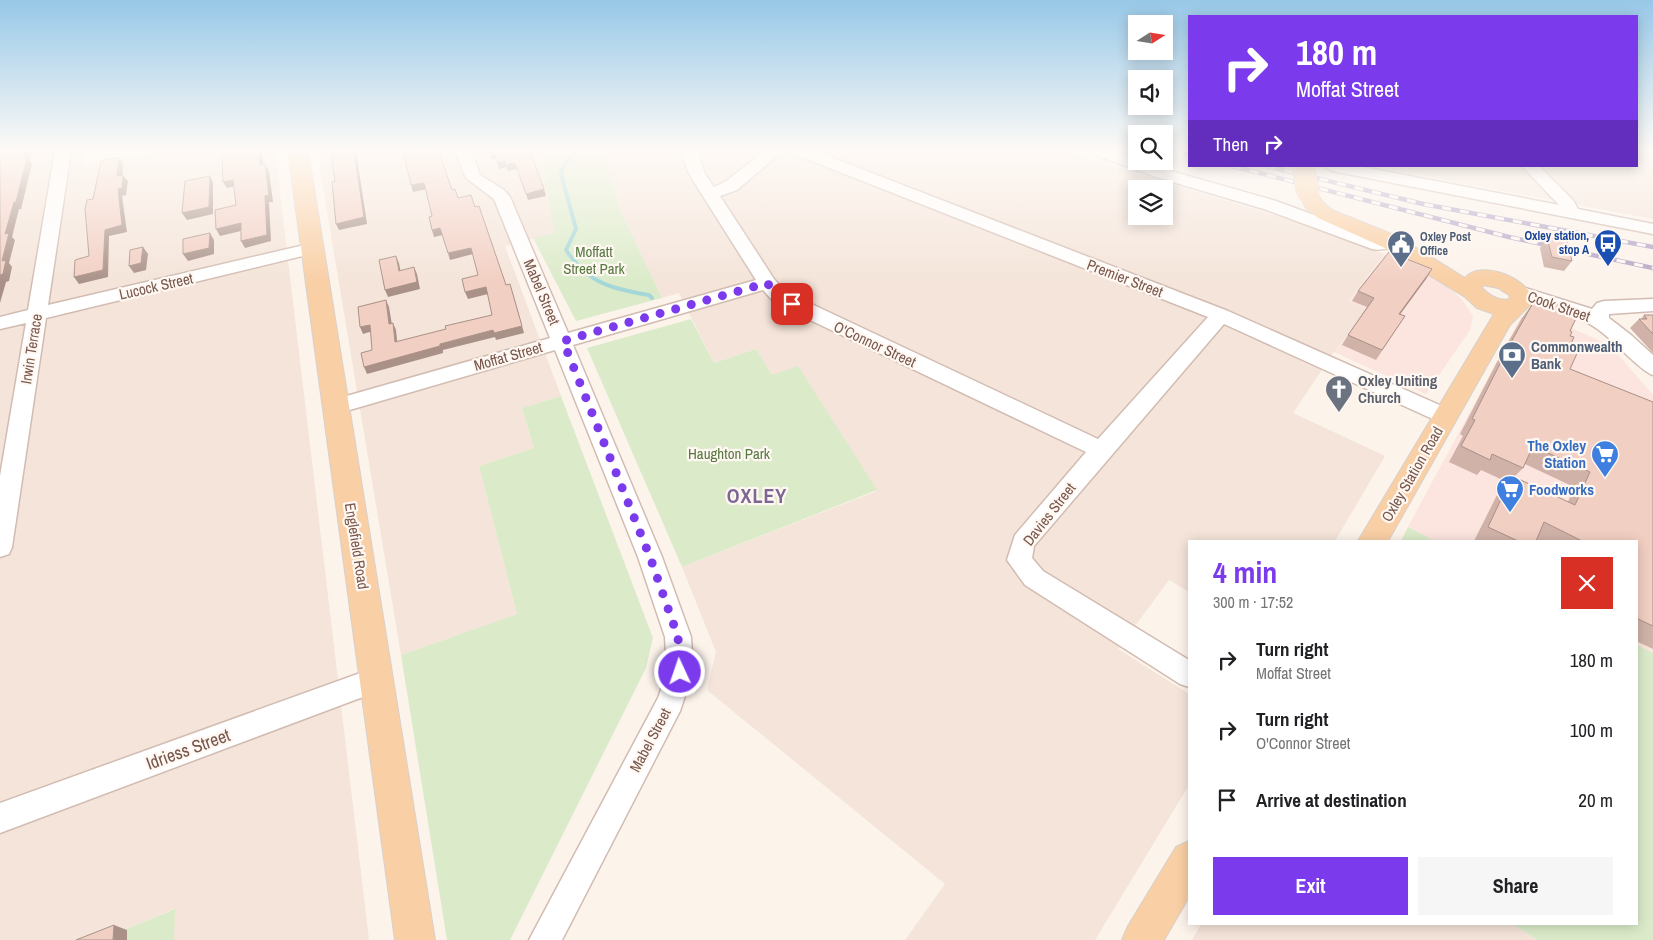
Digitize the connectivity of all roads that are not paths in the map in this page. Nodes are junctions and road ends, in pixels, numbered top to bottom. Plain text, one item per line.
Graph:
1 (56, 195) edge
2 (305, 195) edge
3 (500, 195) edge
4 (712, 195) edge
5 (912, 195) edge
6 (1233, 195) edge
7 (1309, 195) edge
8 (1479, 195) edge
9 (1558, 195) edge
10 (1571, 213) junction
11 (1653, 229) edge
12 (1391, 242) junction
13 (313, 248) junction
14 (767, 283) junction
15 (1477, 289) junction
16 (1517, 301) junction
17 (1653, 305) edge
18 (37, 315) junction
19 (1220, 315) junction
20 (1598, 320) junction
21 (0, 323) edge
22 (563, 341) junction
23 (1480, 354) junction
24 (1653, 368) edge
25 (336, 406) junction
26 (1445, 416) junction
27 (1101, 450) junction
28 (1374, 540) edge
29 (0, 547) edge
30 (1188, 674) edge
31 (377, 679) junction
32 (0, 818) edge
33 (1188, 862) edge
34 (415, 940) edge
35 (545, 940) edge
36 (1142, 940) edge

1 - 18 street, Irwin Terrace
2 - 13 main road, Englefield Road
3 - 22 street, Mabel Street
4 - 14 street, O'Connor Street
5 - 19 street, Premier Street
6 - 12 street
7 - 12 main road, bridge
8 - 10 street
9 - 10 street
10 - 11 street
12 - 15 main road
13 - 18 street, Lucock Street
13 - 25 main road, Englefield Road
14 - 22 street, Moffat Street
14 - 27 street, O'Connor Street
15 - 16 main road
15 - 23 main road, Oxley Station Road
16 - 20 street, Cook Street
16 - 23 main road, Oxley Station Road
17 - 20 street
18 - 21 street, Lucock Street
18 - 29 street, Irwin Terrace
19 - 26 street, Premier Street
19 - 27 street, Davies Street
20 - 24 street, Cook Street
22 - 25 street, Moffat Street
22 - 35 street, Mabel Street
23 - 26 main road, Oxley Station Road
25 - 31 main road, Englefield Road
26 - 28 main road, Oxley Station Road
27 - 30 street, Davies Street
31 - 32 street, Idriess Street
31 - 34 main road, Englefield Road
33 - 36 main road

